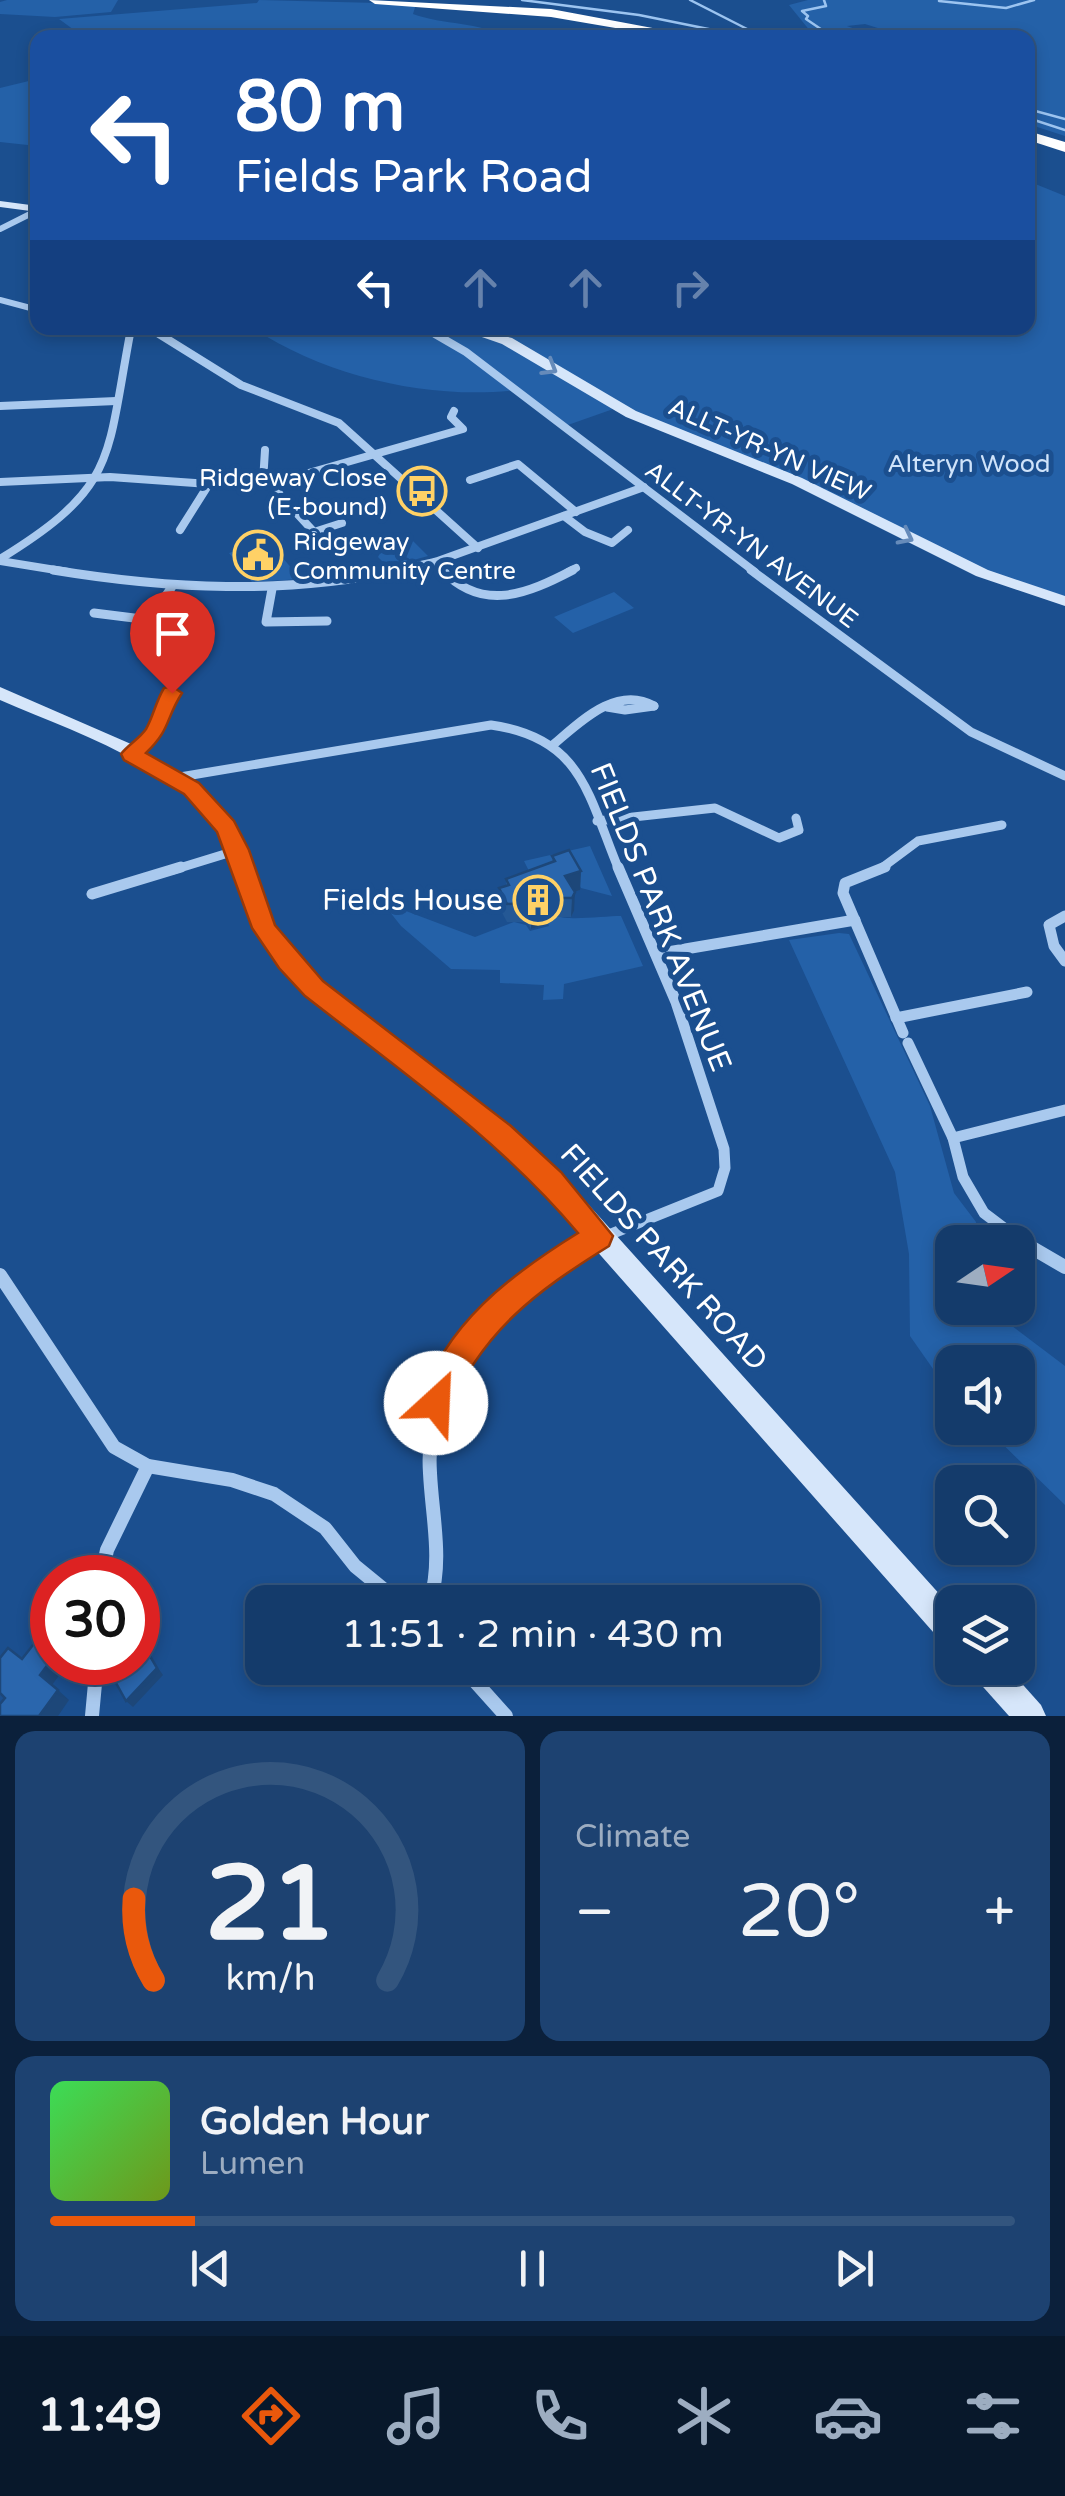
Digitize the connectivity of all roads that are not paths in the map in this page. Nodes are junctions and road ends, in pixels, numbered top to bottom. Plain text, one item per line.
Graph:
1 (375, 0) edge
2 (456, 2) edge
3 (665, 30) edge
4 (1035, 130) edge
5 (1035, 138) edge
6 (1065, 139) edge
7 (1065, 147) edge
8 (0, 204) edge
9 (30, 209) edge
10 (30, 214) edge
11 (0, 229) edge
12 (2, 302) edge
13 (30, 308) edge
14 (130, 335) edge
15 (160, 335) edge
16 (436, 335) edge
17 (487, 335) edge
18 (116, 401) junction
19 (0, 406) edge
20 (454, 411) dead end
21 (265, 450) dead end
22 (378, 456) junction
23 (97, 478) junction
24 (470, 480) dead end
25 (0, 482) edge
26 (263, 482) junction
27 (277, 482) junction
28 (210, 484) junction
29 (644, 487) junction
30 (576, 512) junction
31 (564, 516) junction
32 (342, 522) dead end
33 (180, 530) dead end
34 (628, 530) dead end
35 (478, 548) junction
36 (0, 560) edge
37 (435, 562) junction
38 (576, 568) dead end
39 (173, 584) junction
40 (272, 588) junction
41 (1065, 601) edge
42 (94, 613) dead end
43 (150, 620) junction
44 (326, 620) dead end
45 (169, 622) dead end
46 (0, 692) edge
47 (172, 693) dead end
48 (607, 707) dead end
49 (554, 744) junction
50 (132, 754) junction
51 (1065, 776) edge
52 (173, 778) junction
53 (796, 818) dead end
54 (598, 821) junction
55 (1002, 825) dead end
56 (238, 850) junction
57 (92, 894) dead end
58 (1065, 916) edge
59 (854, 920) junction
60 (656, 954) junction
61 (1065, 961) edge
62 (1027, 992) dead end
63 (896, 1018) junction
64 (1065, 1110) edge
65 (953, 1138) junction
66 (599, 1236) junction
67 (1065, 1267) edge
68 (0, 1275) edge
69 (148, 1466) junction
70 (106, 1555) edge
71 (378, 1585) edge
72 (431, 1585) edge
73 (935, 1611) edge
74 (95, 1685) edge
75 (478, 1685) edge
76 (1002, 1685) edge
77 (92, 1716) edge
78 (506, 1716) edge
79 (1030, 1716) edge

1 - 2 highway
2 - 3 highway
4 - 6 highway
5 - 7 highway
8 - 9 main road
10 - 11 street
12 - 13 street
14 - 18 street
15 - 22 street
16 - 29 street, ALLT-YR-YN AVENUE
17 -> 41 main road, ALLT-YR-YN VIEW
18 - 19 street
18 - 23 street
20 - 22 street
21 - 26 street
22 - 27 street
22 - 35 street
23 - 25 street
23 - 28 street
23 - 36 street
24 - 30 street
26 - 27 street
26 - 28 street
27 - 32 street
28 - 33 street
29 - 30 street
29 - 51 street, ALLT-YR-YN AVENUE
30 - 31 street
31 - 34 street
31 - 35 street
35 - 37 street
36 - 39 street
37 - 38 street
37 - 40 street
39 - 40 street
39 - 43 street
40 - 44 street
42 - 43 street
43 - 45 street
46 - 50 main road, FIELDS PARK ROAD
47 - 50 street
48 - 49 street
49 - 52 street, FIELDS PARK AVENUE
49 - 54 street, FIELDS PARK AVENUE
50 - 52 main road, FIELDS PARK ROAD
52 - 56 main road, FIELDS PARK ROAD
53 - 54 street
54 - 60 street, FIELDS PARK AVENUE
55 - 59 street
56 - 57 street
56 - 66 main road, FIELDS PARK ROAD
58 - 61 street
59 - 60 street
59 - 63 street
60 - 66 street, FIELDS PARK AVENUE
62 - 63 street
63 - 65 street
64 - 65 street
65 - 67 street
66 - 72 street, FIELDS PARK AVENUE
66 - 73 main road, FIELDS PARK ROAD
68 - 69 street
69 - 70 street
69 - 71 street
74 - 77 street
75 - 78 street
76 - 79 main road

